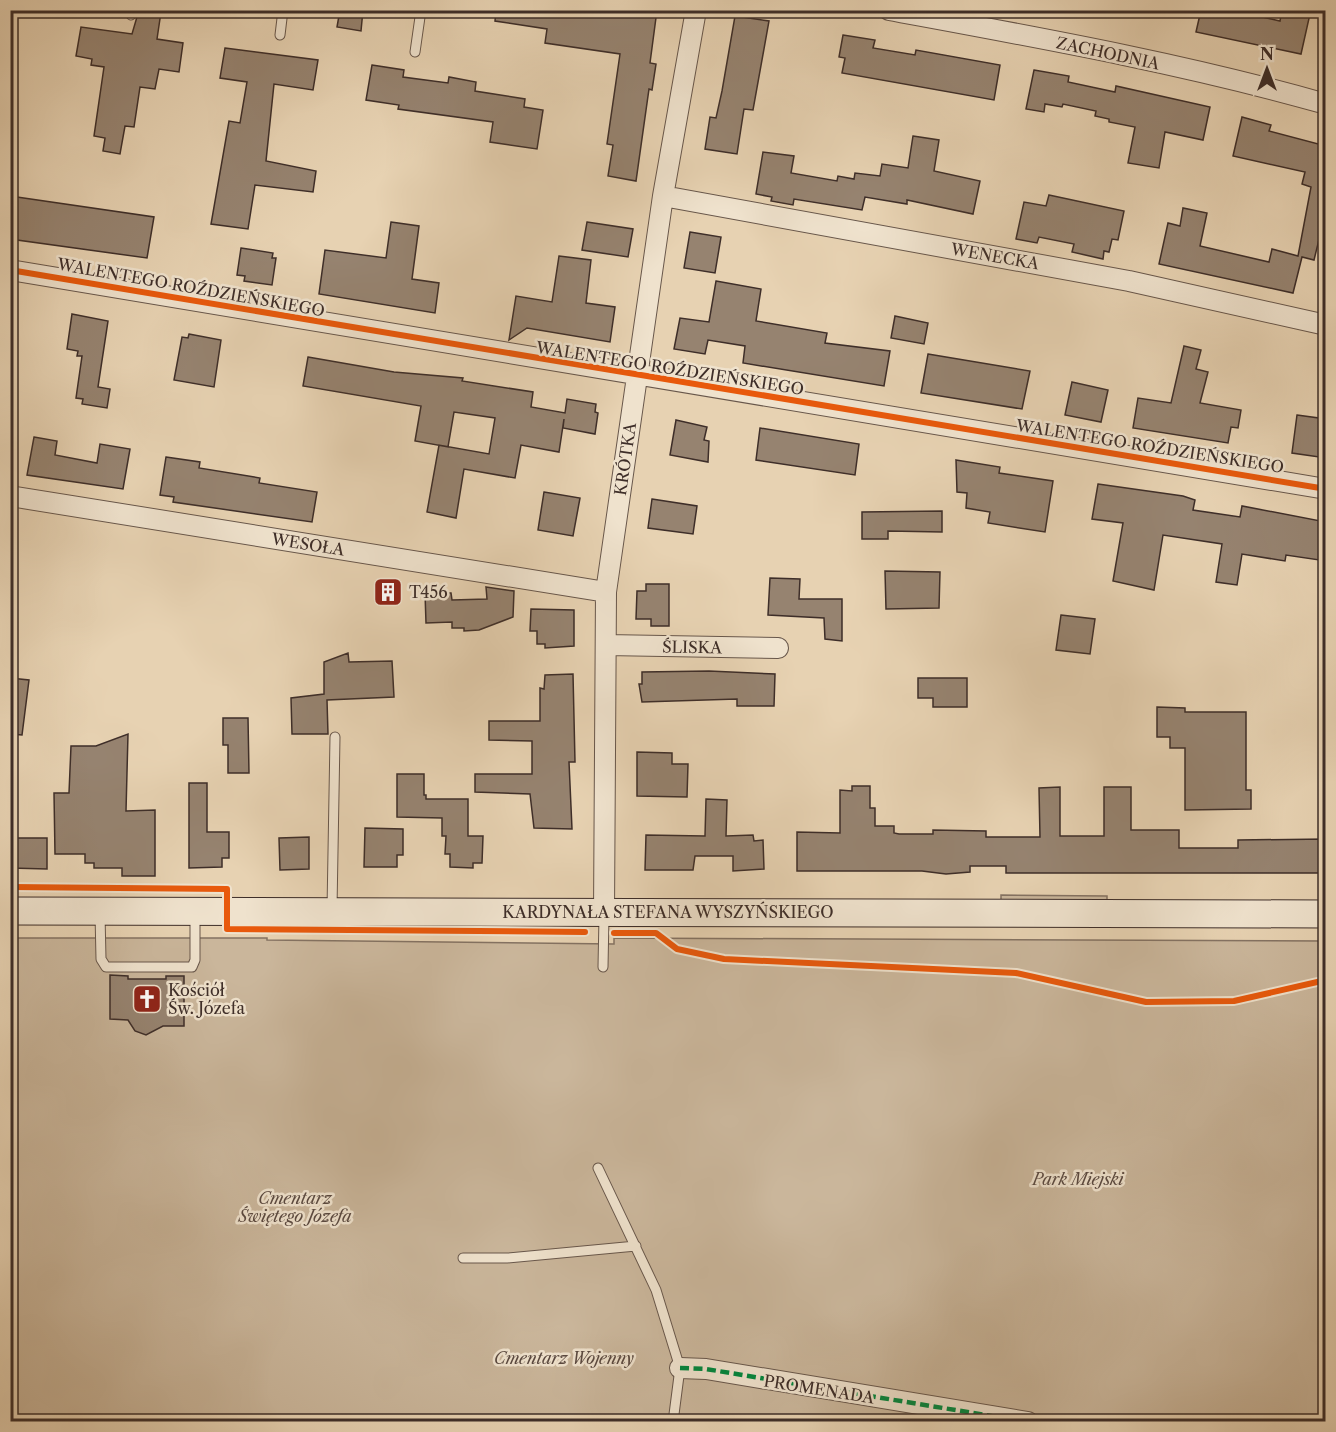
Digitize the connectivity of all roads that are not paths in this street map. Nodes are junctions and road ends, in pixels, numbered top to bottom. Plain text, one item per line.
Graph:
1 (283, 10) edge
2 (421, 10) edge
3 (696, 10) edge
4 (889, 10) edge
5 (280, 35) dead end
6 (415, 52) dead end
7 (1326, 104) edge
8 (663, 196) junction
9 (10, 270) edge
10 (1326, 325) edge
11 (637, 376) junction
12 (1326, 489) edge
13 (10, 496) edge
14 (606, 591) junction
15 (606, 645) junction
16 (778, 648) dead end
17 (335, 737) dead end
18 (10, 911) edge
19 (100, 911) junction
20 (195, 911) junction
21 (332, 911) junction
22 (604, 913) junction
23 (1326, 914) edge
24 (603, 967) dead end
25 (598, 1167) dead end
26 (636, 1245) junction
27 (463, 1258) dead end
28 (680, 1368) junction
29 (673, 1422) edge
30 (1028, 1422) edge

1 - 5 lane
2 - 6 lane
3 - 8 street, KRÓTKA
4 - 7 street, ZACHODNIA
8 - 10 street, WENECKA
8 - 11 street, KRÓTKA
9 - 11 street, WALENTEGO ROŹDZIEŃSKIEGO
11 - 12 street, WALENTEGO ROŹDZIEŃSKIEGO
11 - 14 street, KRÓTKA
13 - 14 street, WESOŁA
14 - 15 street, KRÓTKA
15 - 16 street, ŚLISKA
15 - 22 street, KRÓTKA
17 - 21 lane
18 - 19 street, KARDYNAŁA STEFANA WYSZYŃSKIEGO
19 - 20 street, KARDYNAŁA STEFANA WYSZYŃSKIEGO
19 - 20 lane
20 - 21 street, KARDYNAŁA STEFANA WYSZYŃSKIEGO
21 - 22 street, KARDYNAŁA STEFANA WYSZYŃSKIEGO
22 - 23 street, KARDYNAŁA STEFANA WYSZYŃSKIEGO
22 - 24 lane
25 - 26 lane
26 - 27 lane
26 - 28 lane
28 - 29 lane
28 - 30 street, PROMENADA

